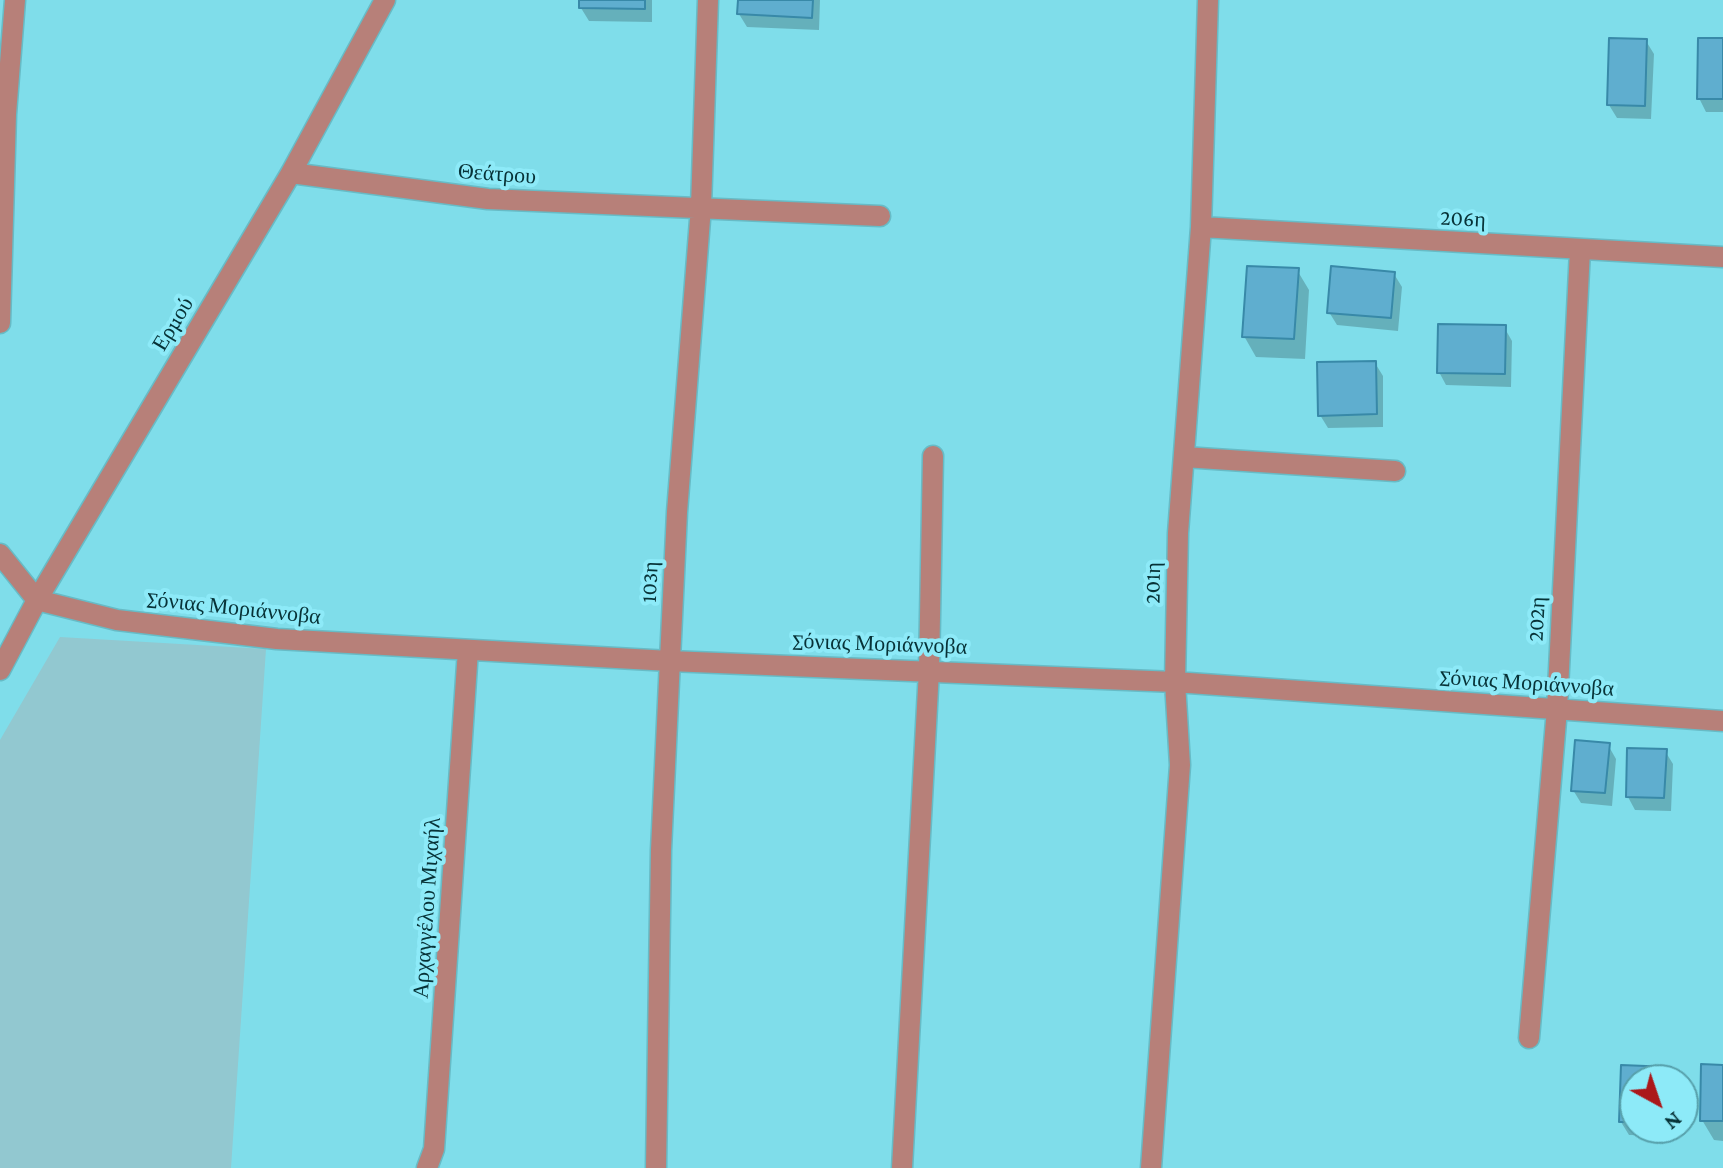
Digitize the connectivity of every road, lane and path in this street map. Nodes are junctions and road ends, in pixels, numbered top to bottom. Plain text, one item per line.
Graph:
1 (15, 0) edge
2 (385, 0) edge
3 (708, 0) edge
4 (1208, 0) edge
5 (3, 114) edge
6 (291, 173) junction
7 (701, 207) junction
8 (880, 216) dead end
9 (1201, 227) junction
10 (1580, 250) junction
11 (1723, 257) edge
12 (0, 323) edge
13 (933, 456) dead end
14 (1184, 457) junction
15 (1395, 471) dead end
16 (0, 554) edge
17 (37, 600) junction
18 (468, 650) junction
19 (670, 661) junction
20 (0, 670) edge
21 (929, 670) junction
22 (1175, 682) junction
23 (1557, 709) junction
24 (1723, 721) edge
25 (1529, 1038) dead end
26 (427, 1168) edge
27 (656, 1168) edge
28 (902, 1168) edge
29 (1151, 1168) edge

1 - 5 street
2 - 6 street, Ερμού
3 - 7 street, 103η
4 - 9 street, 201η
5 - 12 street
6 - 7 street, Θεάτρου
6 - 17 street, Ερμού
7 - 8 street, Θεάτρου
7 - 19 street, 103η
9 - 10 street, 206η
9 - 14 street, 201η
10 - 11 street, 206η
10 - 23 street, 202η
13 - 21 street
14 - 15 street
14 - 22 street, 201η
16 - 17 street
17 - 18 street, Σόνιας Μοριάννοβα
17 - 20 street, Ερμού
18 - 19 street, Σόνιας Μοριάννοβα
18 - 26 street, Αρχαγγέλου Μιχαήλ
19 - 21 street, Σόνιας Μοριάννοβα
19 - 27 street, 103η
21 - 22 street, Σόνιας Μοριάννοβα
21 - 28 street
22 - 23 street, Σόνιας Μοριάννοβα
22 - 29 street, 201η
23 - 24 street, Σόνιας Μοριάννοβα
23 - 25 street, 202η

